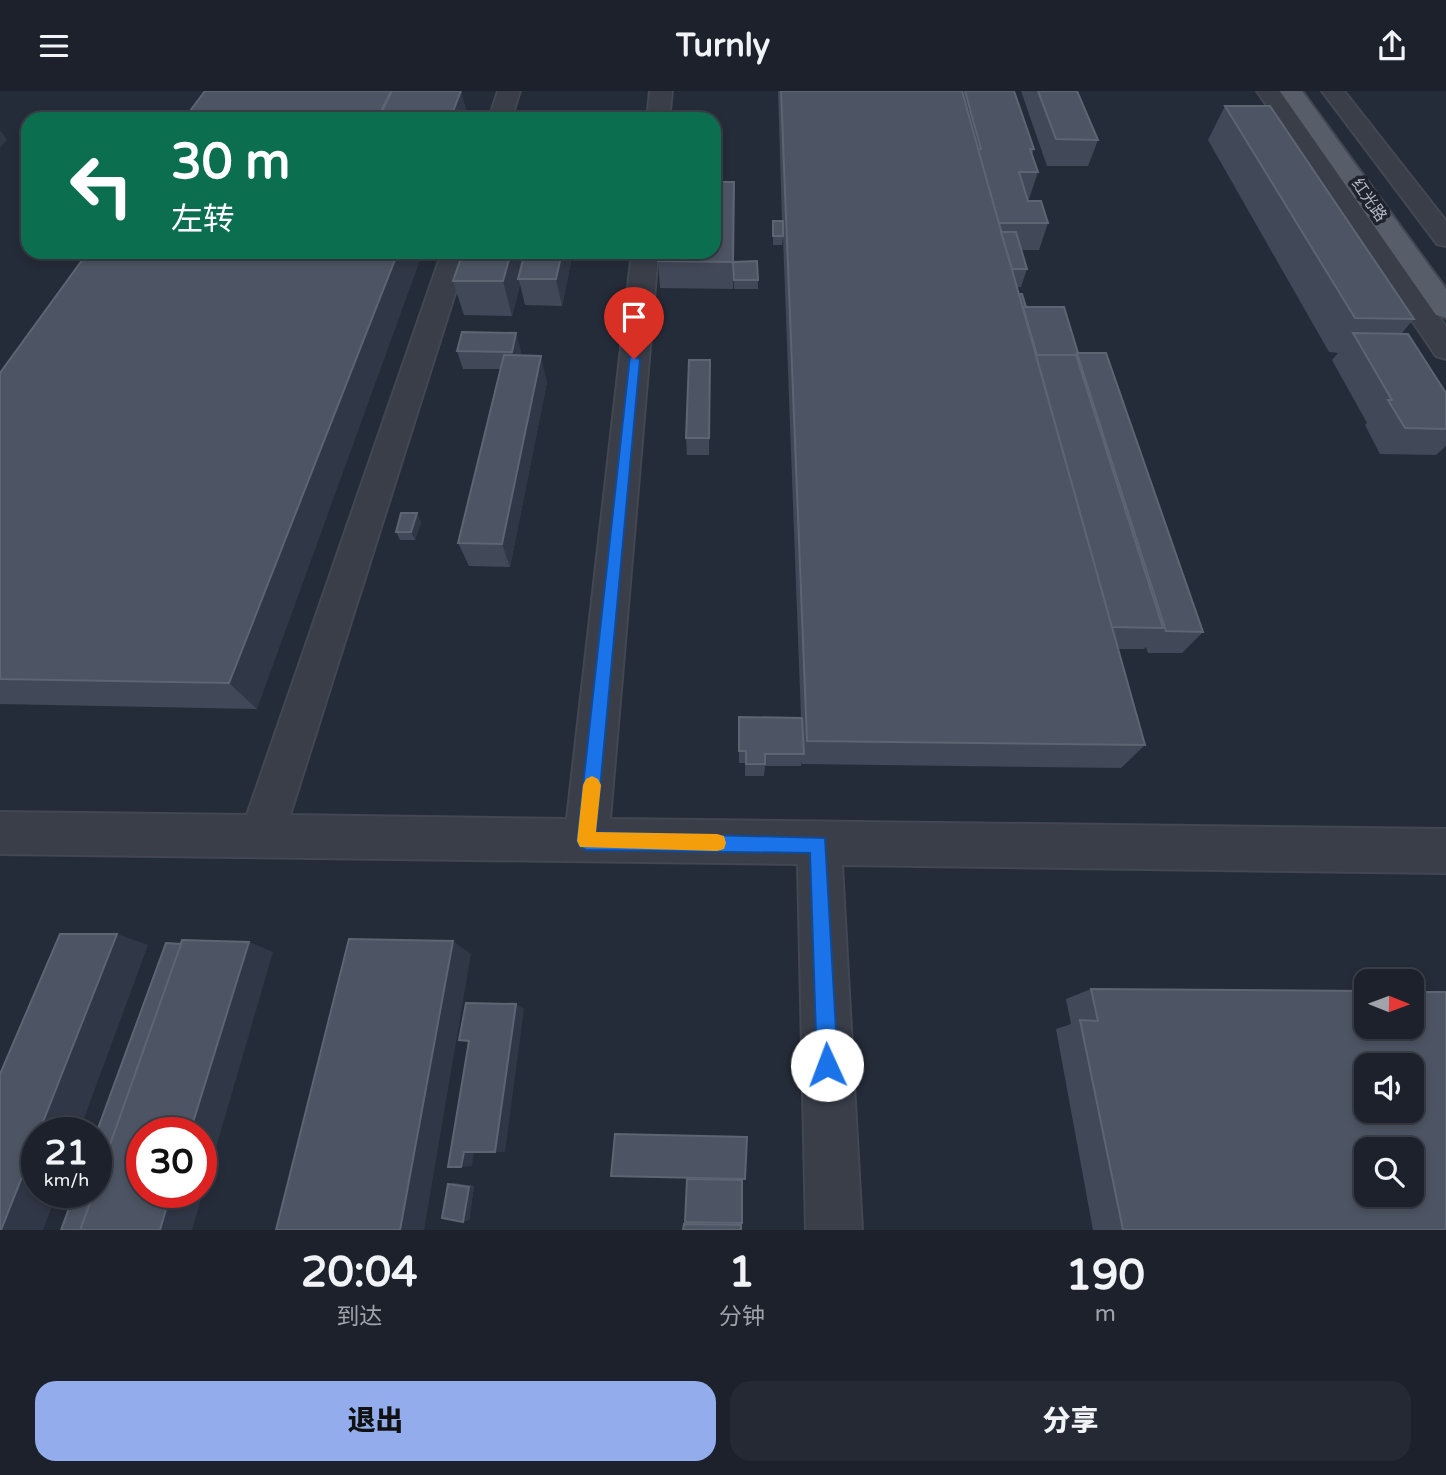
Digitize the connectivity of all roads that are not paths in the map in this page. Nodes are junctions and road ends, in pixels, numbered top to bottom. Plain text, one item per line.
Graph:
1 (509, 91) edge
2 (661, 91) edge
3 (1268, 91) edge
4 (1291, 91) edge
5 (1309, 91) edge
6 (1333, 91) edge
7 (502, 112) edge
8 (659, 112) edge
9 (1446, 238) edge
10 (454, 259) edge
11 (644, 259) edge
12 (1446, 276) edge
13 (1446, 309) edge
14 (1446, 349) edge
15 (0, 834) edge
16 (261, 837) junction
17 (586, 841) junction
18 (819, 844) junction
19 (1446, 851) edge
20 (834, 1230) edge

1 - 7 street
2 - 8 street
3 - 14 street
4 - 13 main road, 红光路
5 - 12 main road, 红光路
6 - 9 street
10 - 16 street
11 - 17 street
15 - 16 street
16 - 17 street
17 - 18 street
18 - 19 street
18 - 20 street

